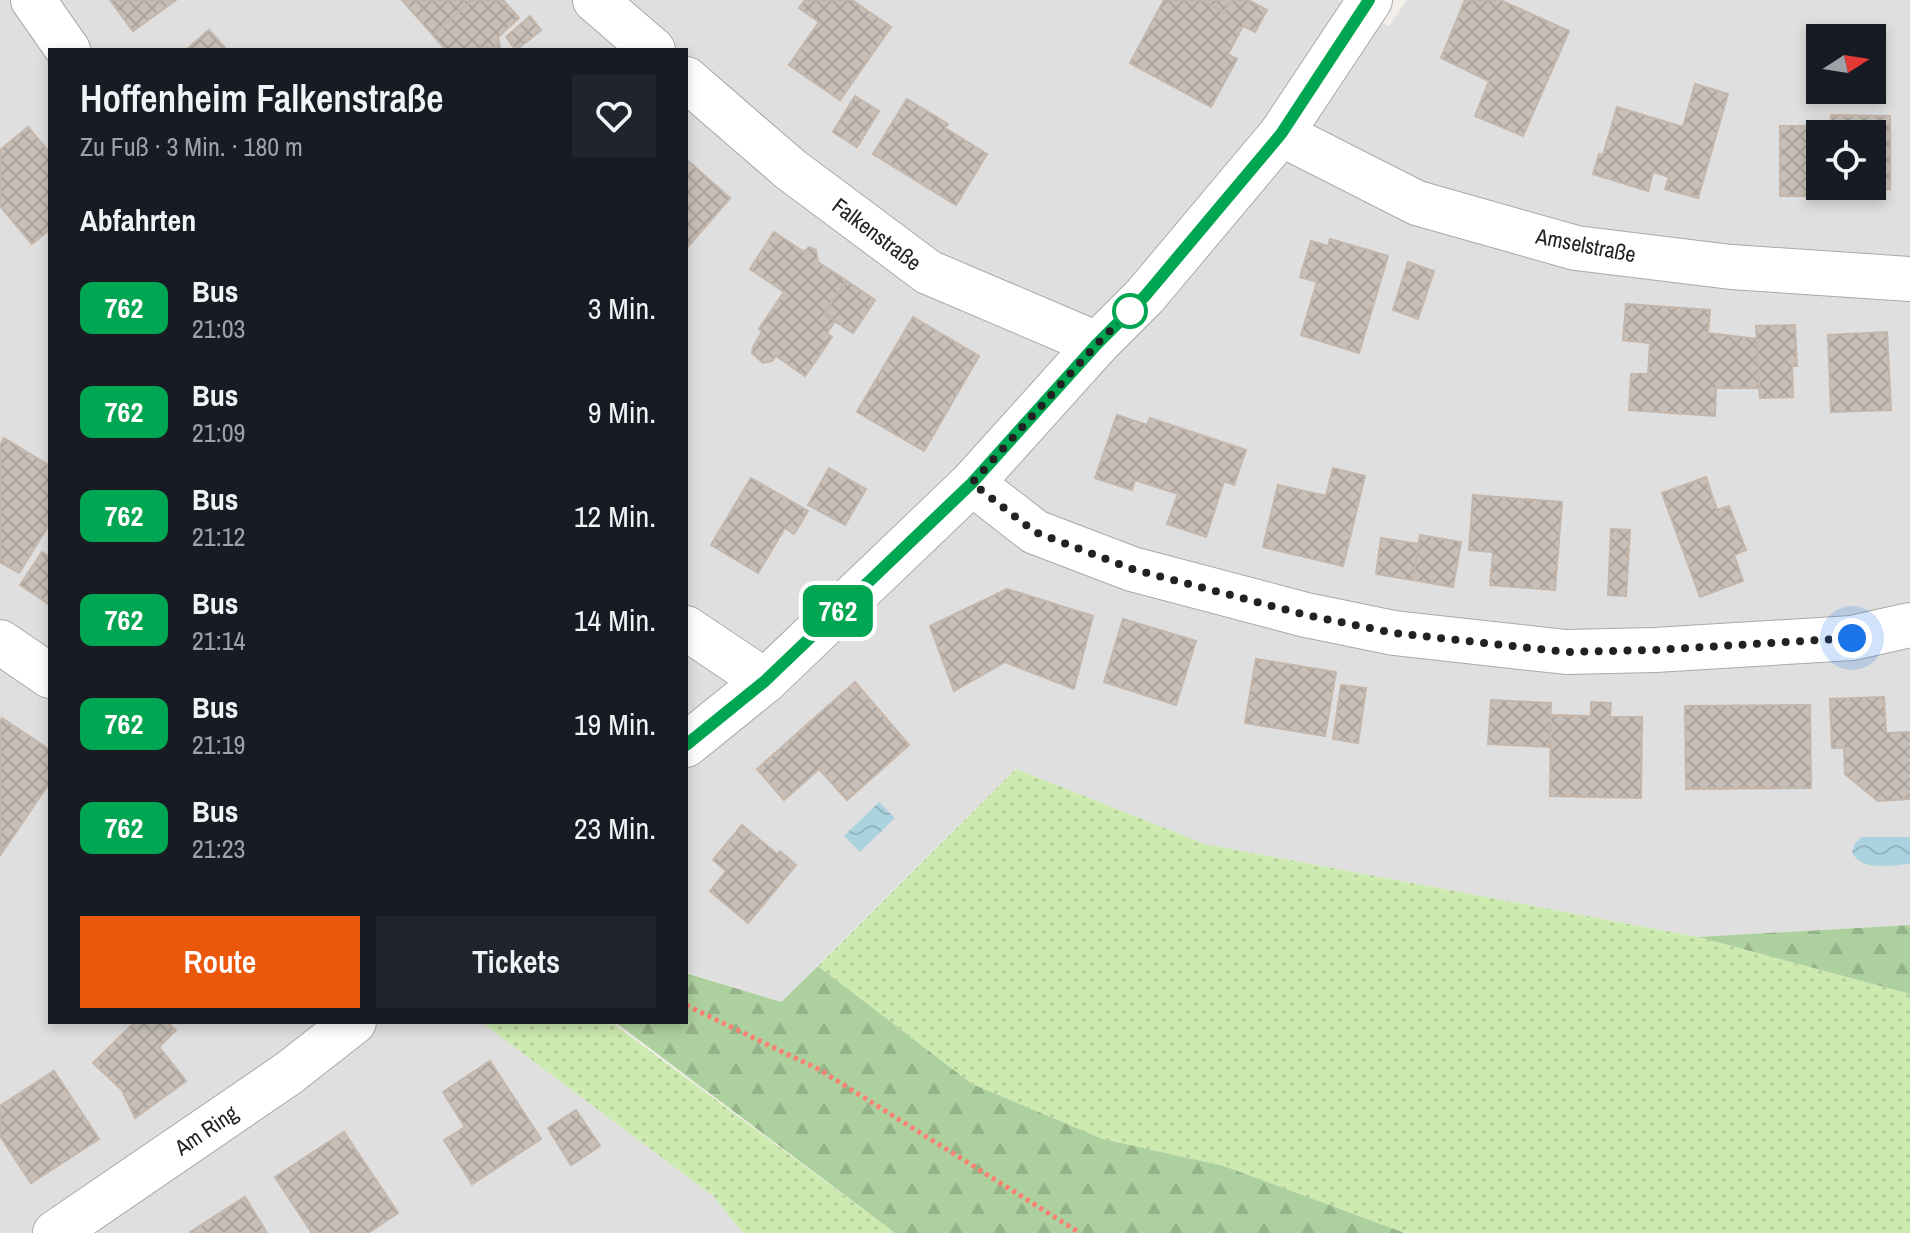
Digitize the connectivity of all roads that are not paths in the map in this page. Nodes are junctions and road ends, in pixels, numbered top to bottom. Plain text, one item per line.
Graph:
1 (33, 0) edge
2 (595, 0) edge
3 (1370, 0) edge
4 (67, 48) edge
5 (651, 48) edge
6 (688, 81) edge
7 (1281, 134) junction
8 (1910, 279) edge
9 (1097, 344) junction
10 (972, 483) junction
11 (1910, 625) edge
12 (688, 629) edge
13 (0, 642) edge
14 (48, 675) edge
15 (765, 681) junction
16 (688, 743) edge
17 (351, 1024) edge
18 (55, 1233) edge

1 - 4 street
2 - 5 street
3 - 7 street
6 - 9 street, Falkenstraße
7 - 8 street, Amselstraße
7 - 9 street
9 - 10 street
10 - 11 street
10 - 15 street
12 - 15 street
13 - 14 street
15 - 16 street
17 - 18 street, Am Ring

